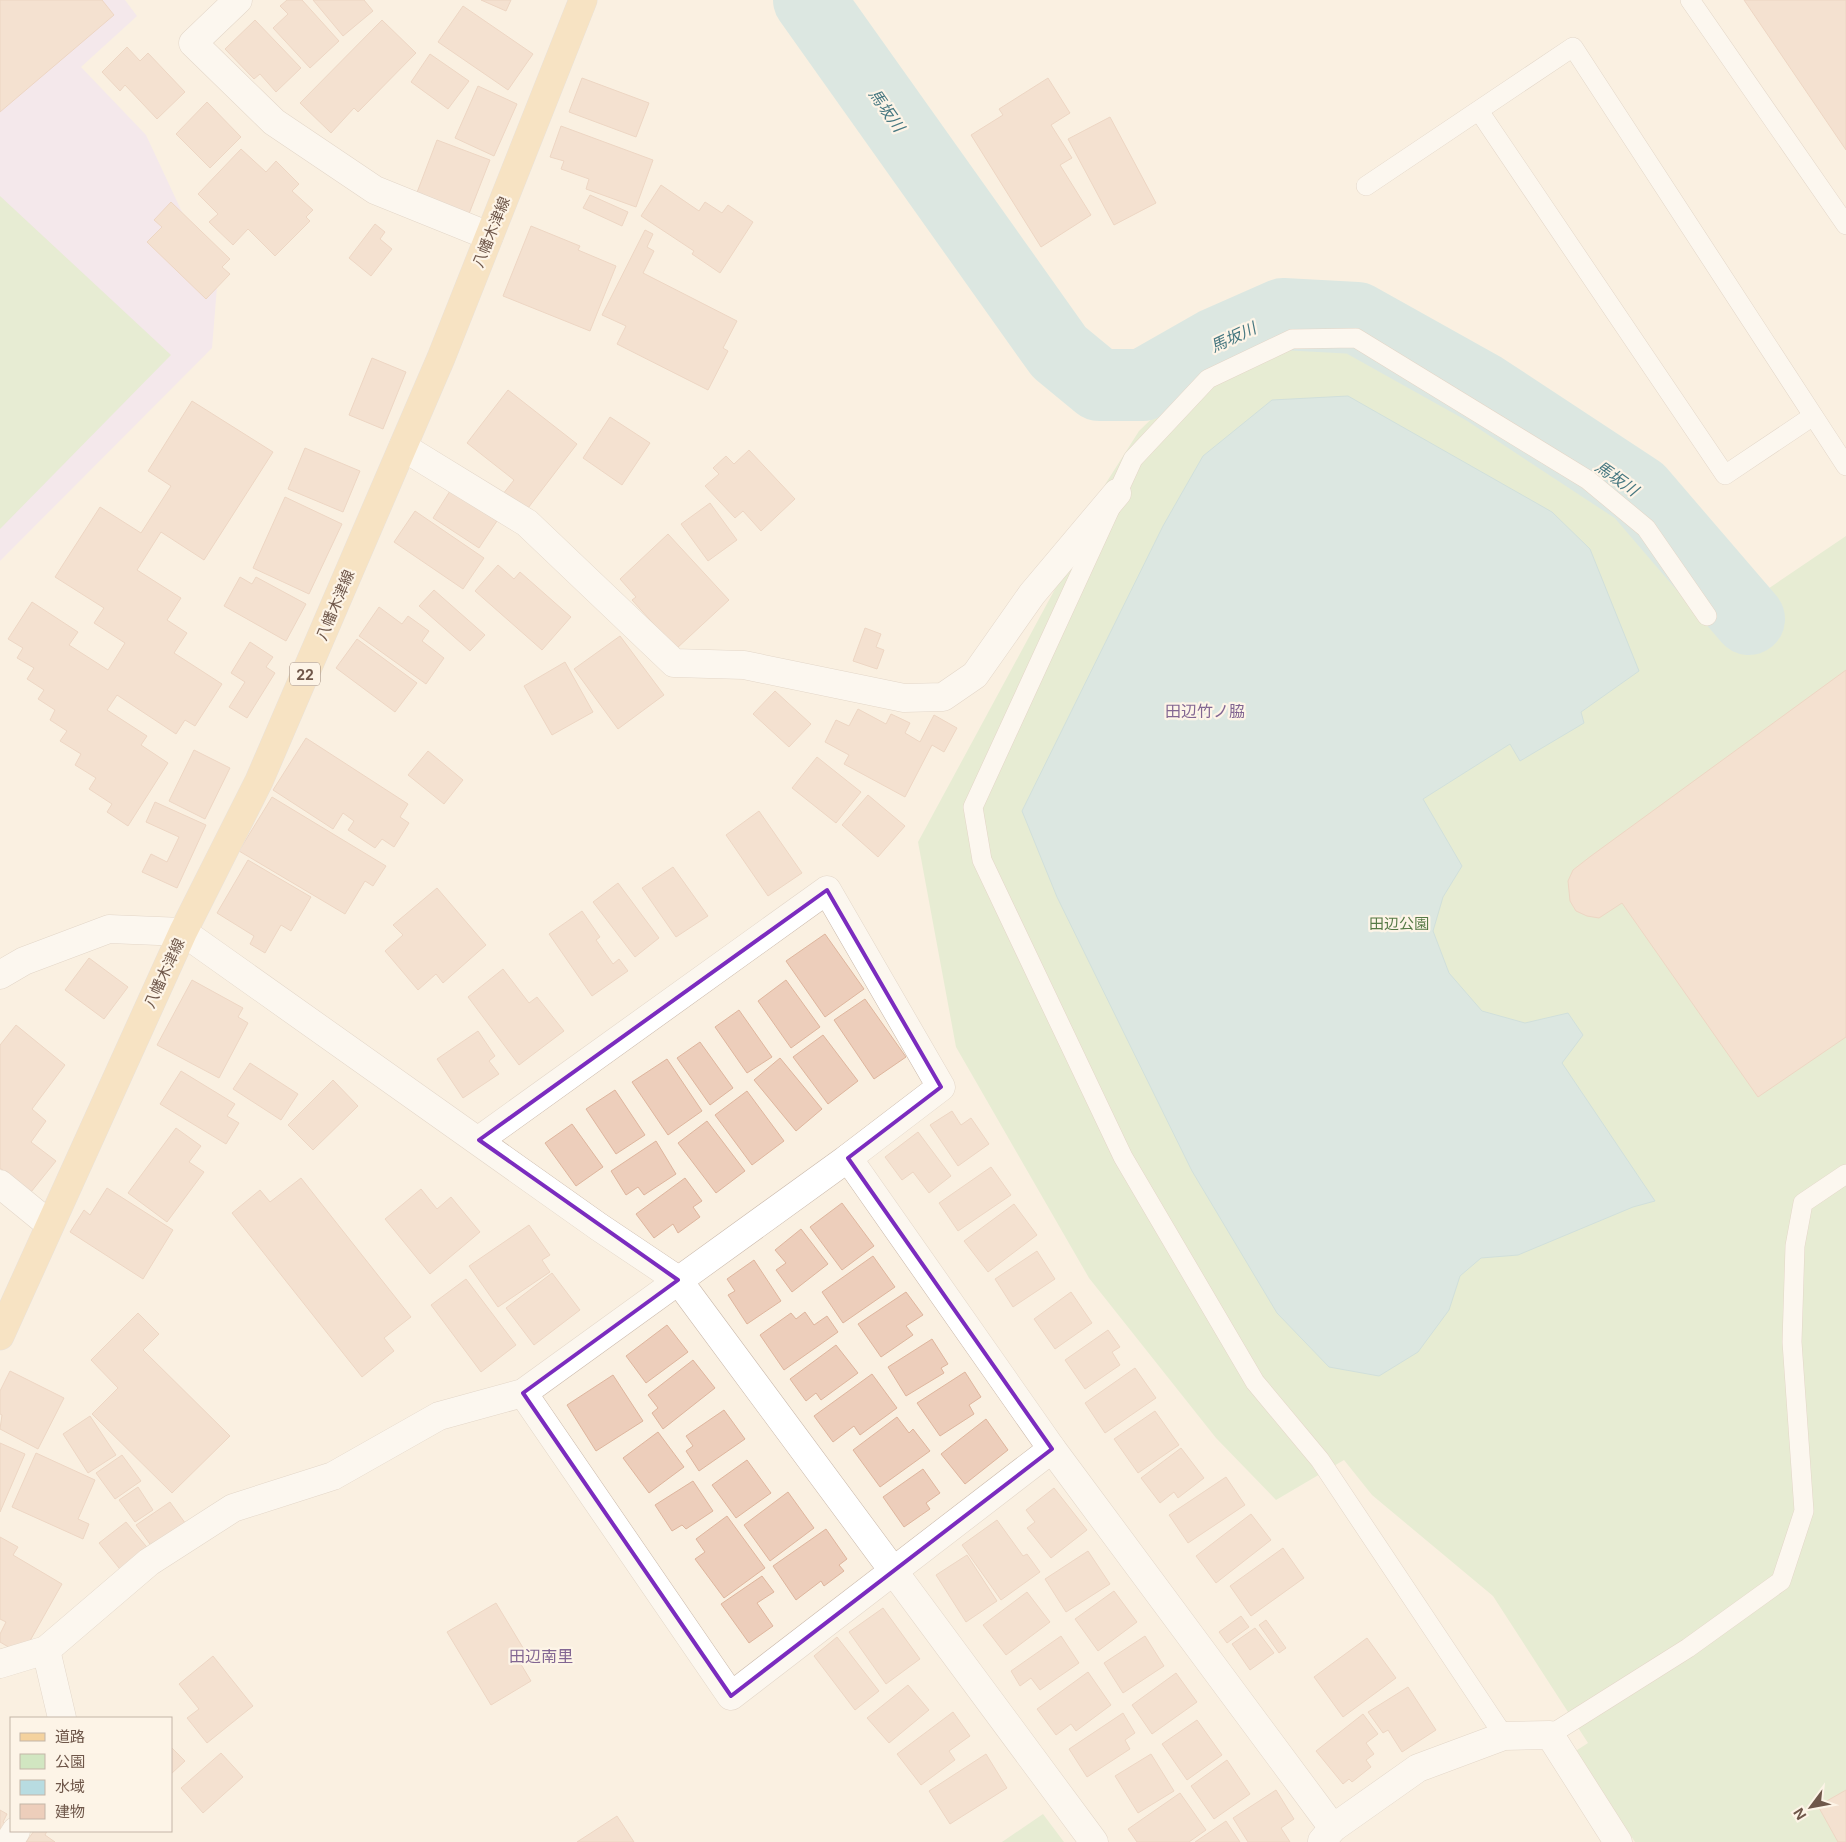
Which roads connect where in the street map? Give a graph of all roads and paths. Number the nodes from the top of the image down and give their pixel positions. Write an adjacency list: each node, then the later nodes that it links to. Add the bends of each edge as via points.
1 (238, 0): 7 (street, via 194,43 274,122 375,190)
2 (583, 0): 7 (main road, 八幡木津線 / 22)
3 (1690, 0): 6 (lane)
4 (1479, 111): 5 (lane); 8 (lane, via 1725,475); 8 (lane, via 1573,47)
5 (1366, 186)
6 (1846, 225)
7 (489, 236): 9 (main road, 八幡木津線 / 22)
8 (1813, 416): 10 (lane)
9 (403, 447): 11 (street, via 527,523 674,663 744,665 904,698 943,697 975,676 1032,594); 13 (main road, 八幡木津線 / 22, via 259,781)
10 (1846, 466)
11 (1117, 493): 12 (lane, via 1133,459 1208,379 1292,339 1356,338 1588,480 1646,528); 29 (lane, via 973,807 982,860 1123,1157 1256,1382 1320,1460)
12 (1707, 616)
13 (183, 932): 14 (street, via 109,929 24,961); 15 (street); 19 (main road, 八幡木津線 / 22)
14 (0, 975)
15 (479, 1140): 16 (street, via 827,890 941,1087); 20 (street)
16 (848, 1158): 20 (street); 23 (street)
17 (1846, 1174): 28 (lane, via 1803,1204 1795,1246 1792,1342 1804,1511 1782,1581 1688,1648)
18 (0, 1184): 19 (street)
19 (50, 1224): 21 (main road, 八幡木津線 / 22)
20 (678, 1280): 22 (street); 24 (street)
21 (0, 1336)
22 (523, 1393): 24 (street, via 731,1696); 25 (street, via 439,1416 333,1476 233,1508 149,1562)
23 (1052, 1448): 24 (street); 30 (street)
24 (894, 1570): 31 (street)
25 (46, 1650): 26 (street); 27 (street)
26 (0, 1664)
27 (62, 1717)
28 (1550, 1735): 29 (street); 32 (street)
29 (1504, 1736): 30 (street, via 1418,1768)
30 (1327, 1835)
31 (1094, 1842)
32 (1618, 1842)

